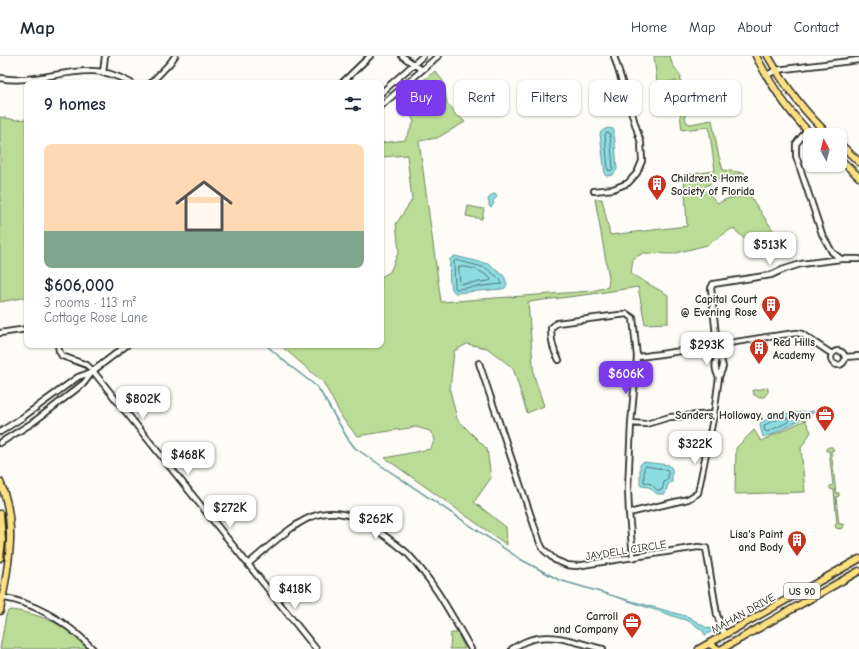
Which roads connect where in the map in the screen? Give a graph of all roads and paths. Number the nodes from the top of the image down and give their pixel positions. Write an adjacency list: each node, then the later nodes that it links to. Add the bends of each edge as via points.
1 (105, 56): 14 (street)
2 (175, 56): 18 (street)
3 (370, 56): 19 (street)
4 (402, 56): 11 (street)
5 (423, 56): 11 (street)
6 (438, 56): 12 (street)
7 (614, 56): 31 (street, via 641,143 642,161 637,173 628,183 614,189)
8 (756, 56): 15 (main road)
9 (768, 56): 13 (main road)
10 (859, 60): 13 (street)
11 (414, 64): 12 (street); 20 (street)
12 (422, 70): 21 (street)
13 (776, 70): 15 (street); 22 (main road)
14 (103, 72): 16 (street, via 80,71 24,80); 17 (street)
15 (766, 76): 23 (main road)
16 (0, 78)
17 (124, 80)
18 (154, 80)
19 (345, 80)
20 (384, 90)
21 (384, 103)
22 (816, 123): 24 (main road); 25 (main road)
23 (805, 128)
24 (810, 128)
25 (821, 128)
26 (803, 135): 32 (street, via 796,144 796,156 822,234 832,252)
27 (847, 151): 28 (main road)
28 (859, 162)
29 (847, 166): 30 (main road)
30 (859, 177)
31 (594, 191)
32 (841, 259): 33 (street); 36 (street, via 801,264 771,275 713,284 711,288)
33 (859, 259)
34 (24, 329): 35 (street)
35 (0, 333)
36 (717, 345): 39 (street, via 797,333); 41 (street); 46 (street, via 715,366 718,377)
37 (58, 348): 45 (street, via 62,356 87,365)
38 (123, 348): 45 (street)
39 (832, 354): 42 (street, via 839,351); 42 (street, via 832,361 837,365 844,363)
40 (859, 356): 42 (street)
41 (637, 357): 43 (street, via 633,318 627,314 557,323 551,332 554,353); 47 (street)
42 (845, 357)
43 (559, 360)
44 (479, 363): 54 (street, JAYDELL CIRCLE, via 544,549 555,560 576,566)
45 (94, 371): 48 (street, via 78,377); 49 (street, via 84,383 52,408); 56 (street)
46 (714, 414): 47 (street, via 670,418 646,424); 51 (street, via 698,493 688,499)
47 (631, 423): 51 (street)
48 (0, 432)
49 (0, 443)
50 (0, 482): 59 (main road, via 9,515 11,539)
51 (629, 513): 54 (street)
52 (0, 514): 53 (main road)
53 (0, 558)
54 (634, 558): 61 (street, JAYDELL CIRCLE, via 698,547 706,548 717,615)
55 (859, 559): 57 (main road, MAHAN DRIVE / US 90)
56 (248, 564): 65 (street); 66 (street, via 304,520 329,513 352,515 368,523 410,557 434,587)
57 (848, 565): 58 (main road); 61 (main road, MAHAN DRIVE / US 90)
58 (856, 573): 70 (main road, MAHAN DRIVE / US 90)
59 (1, 597): 60 (main road); 64 (street, via 49,614 71,628)
60 (0, 611)
61 (724, 634): 62 (main road, MAHAN DRIVE / US 90); 70 (main road)
62 (708, 644): 69 (main road, MAHAN DRIVE / US 90); 70 (main road)
63 (582, 647): 67 (street, via 560,639 543,637 532,639); 68 (street)
64 (93, 649)
65 (316, 649)
66 (471, 649)
67 (514, 649)
68 (603, 649)
69 (699, 649)
70 (720, 649)

